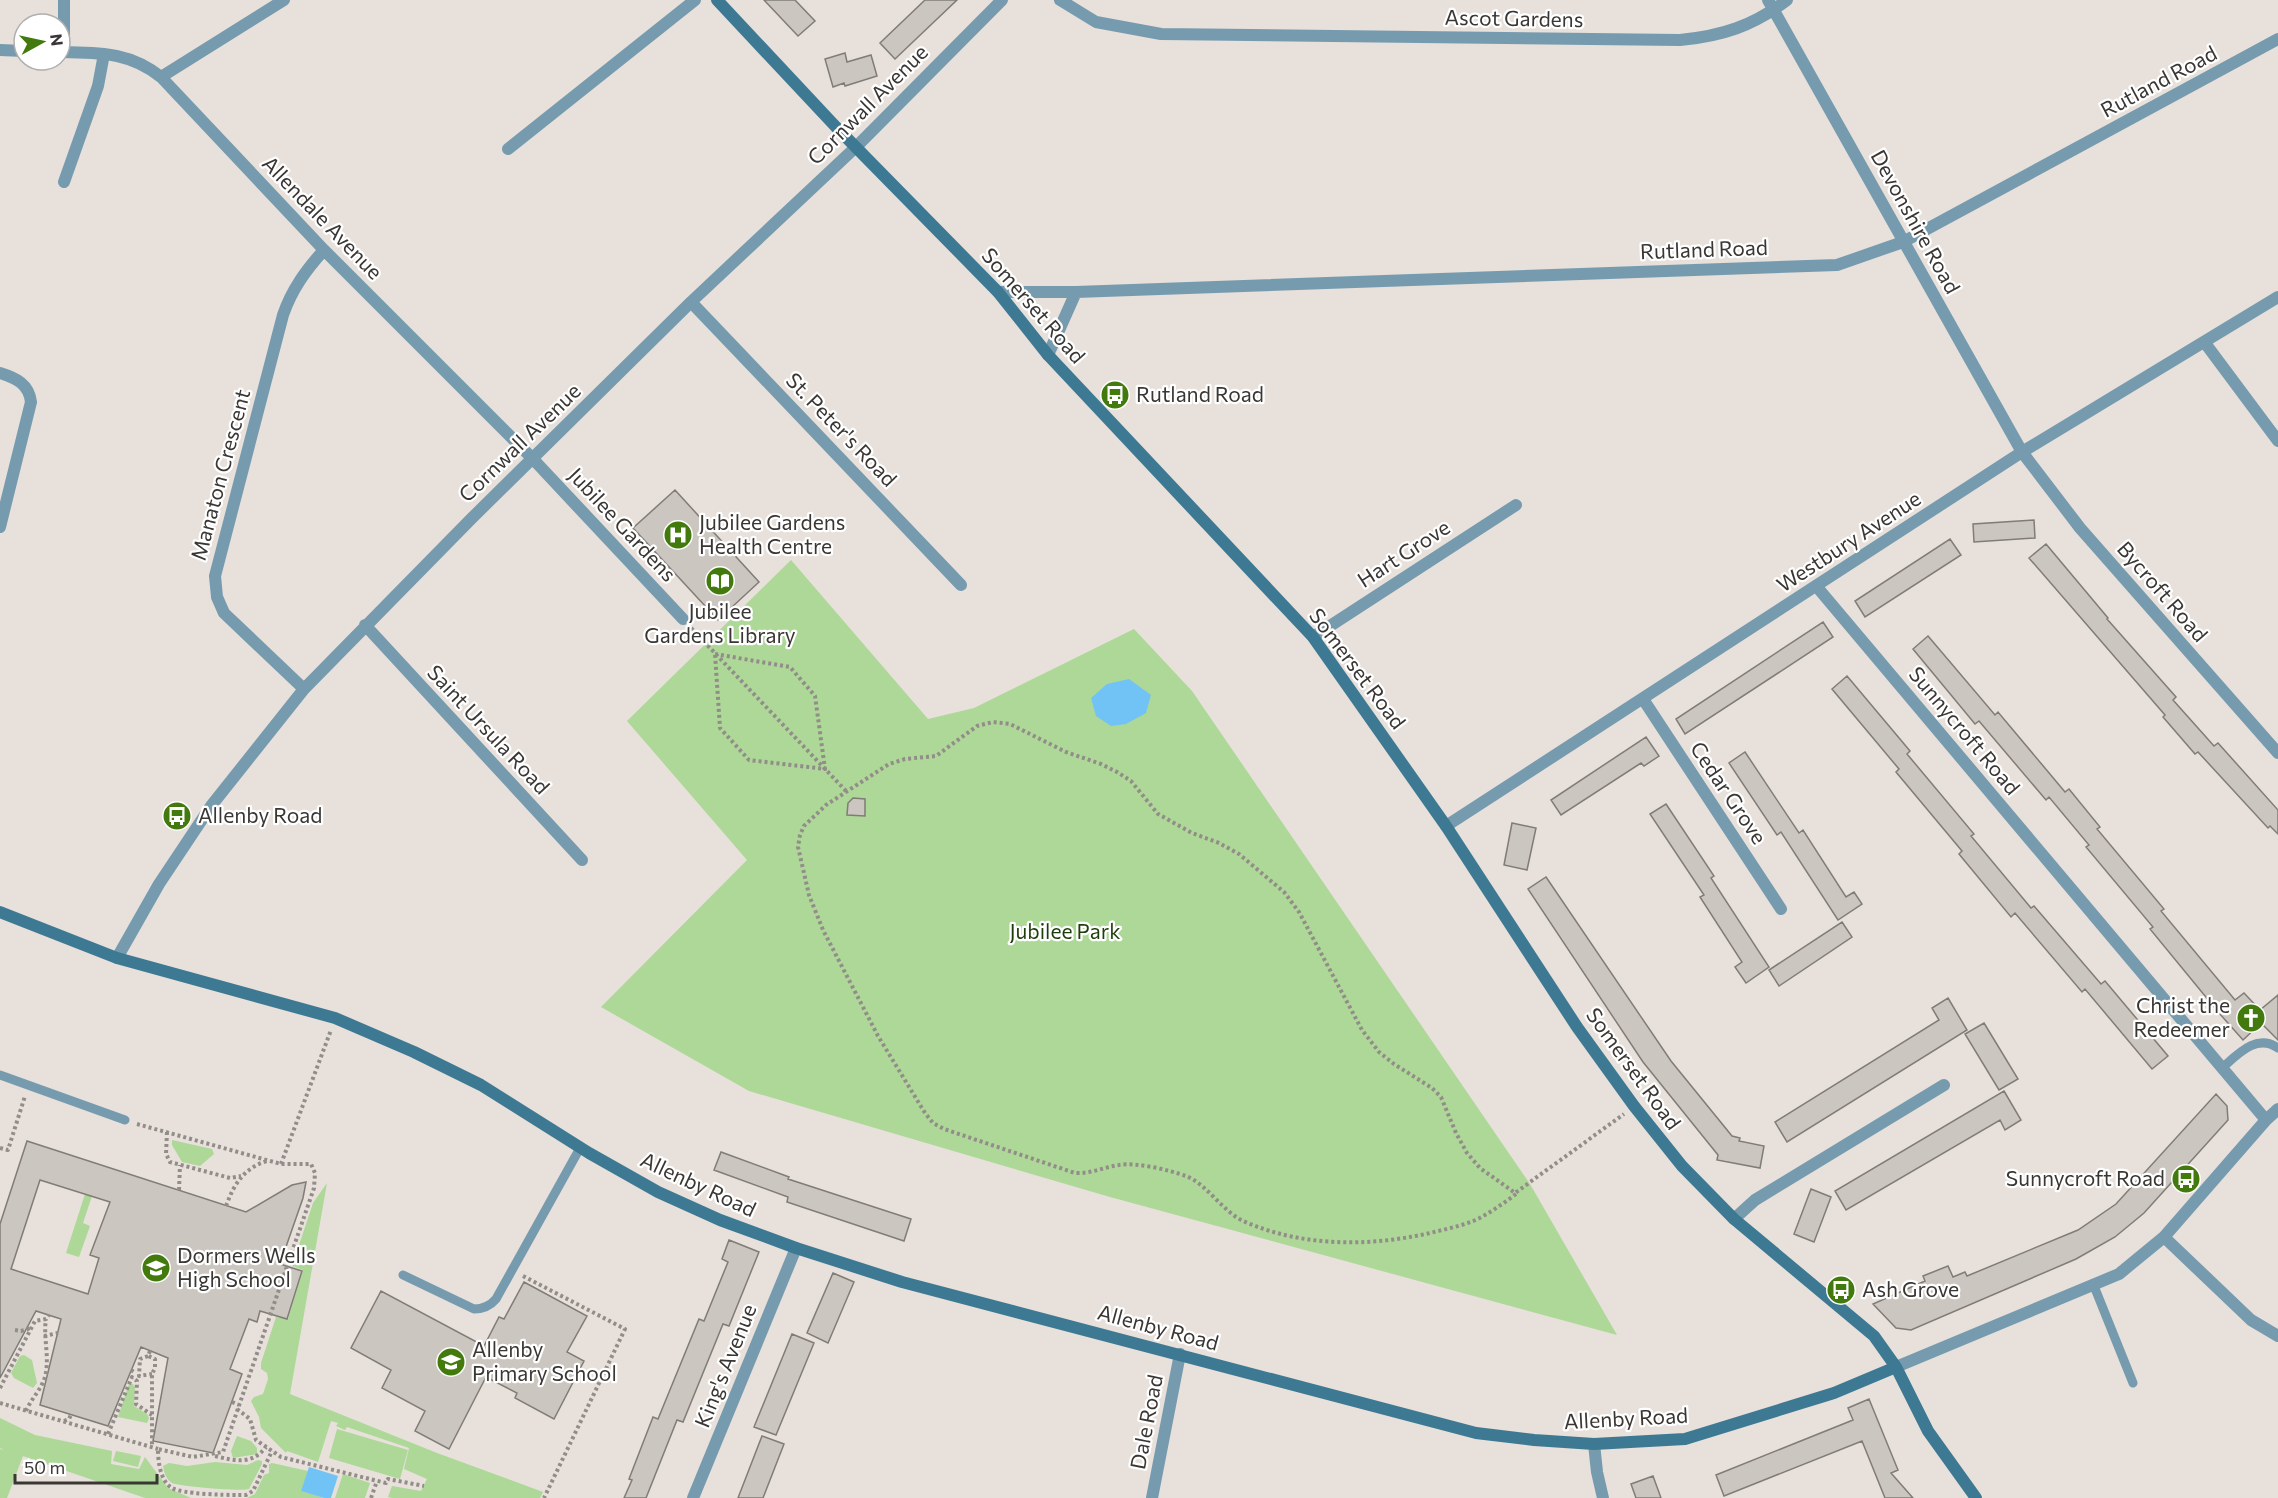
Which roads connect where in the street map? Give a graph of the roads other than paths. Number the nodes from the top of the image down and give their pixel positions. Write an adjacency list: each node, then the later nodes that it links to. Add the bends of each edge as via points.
1 (284, 0): 11 (street)
2 (695, 0): 13 (street)
3 (717, 0): 12 (street, Somerset Road)
4 (1002, 0): 12 (street, Cornwall Avenue)
5 (1059, 0): 7 (street, Ascot Gardens, via 1096,22 1161,34 1680,40 1729,32)
6 (1787, 0): 7 (street, Ascot Gardens)
7 (1771, 5): 15 (street, Devonshire Road)
8 (2278, 39): 15 (street, Rutland Road)
9 (72, 52): 10 (street, Allendale Avenue)
10 (104, 54): 11 (street, Allendale Avenue, via 134,60); 14 (street, via 98,86)
11 (161, 77): 16 (street, Allendale Avenue)
12 (857, 146): 17 (street, Somerset Road); 20 (street, Cornwall Avenue)
13 (508, 149)
14 (64, 182)
15 (1903, 242): 18 (street, Rutland Road, via 1837,265); 25 (street, Devonshire Road)
16 (324, 250): 26 (street, Allendale Avenue); 34 (street, Manaton Crescent, via 296,284 283,315 215,576 217,597 224,613)
17 (998, 292): 18 (street, Rutland Road); 22 (street, Somerset Road)
18 (1076, 292): 22 (street)
19 (2278, 297): 21 (street, Westbury Avenue)
20 (691, 302): 26 (street, Cornwall Avenue); 29 (street, St. Peter's Road)
21 (2205, 343): 24 (street); 25 (street, Westbury Avenue)
22 (1048, 355): 33 (street, Somerset Road)
23 (0, 373): 28 (street, via 22,383 31,402)
24 (2278, 441)
25 (2022, 452): 30 (street, Westbury Avenue); 36 (street, Bycroft Road, via 2080,528)
26 (533, 459): 31 (street, Jubilee Gardens); 32 (street, Cornwall Avenue)
27 (1516, 505): 33 (street, Hart Grove)
28 (0, 527)
29 (961, 585)
30 (1817, 587): 35 (street, Westbury Avenue); 43 (street, Sunnycroft Road)
31 (683, 619)
32 (365, 626): 34 (street, Cornwall Avenue); 38 (street, Saint Ursula Road)
33 (1313, 637): 37 (street, Somerset Road)
34 (303, 689): 41 (street, Cornwall Avenue, via 211,806 159,884)
35 (1643, 699): 37 (street, Westbury Avenue); 39 (street, Cedar Grove)
36 (2278, 753)
37 (1446, 826): 50 (street, Somerset Road, via 1577,1027 1634,1106 1682,1166)
38 (582, 860)
39 (1781, 909)
40 (0, 912): 41 (street, Allenby Road)
41 (117, 958): 49 (street, Allenby Road, via 335,1018 481,1085)
42 (2278, 1048): 43 (lane, via 2260,1042 2246,1047)
43 (2222, 1068): 48 (street, Sunnycroft Road)
44 (0, 1074): 47 (lane)
45 (1944, 1085): 50 (street, via 1755,1200)
46 (2278, 1109): 48 (street, Allenby Road)
47 (125, 1120)
48 (2266, 1120): 51 (street, Allenby Road)
49 (580, 1148): 52 (street, Allenby Road, via 720,1220); 53 (lane, via 491,1304 474,1309)
50 (1734, 1219): 57 (street, Somerset Road, via 1874,1336)
51 (2164, 1238): 54 (street, Allenby Road, via 2119,1274); 55 (street, via 2251,1320)
52 (796, 1248): 56 (street, Allenby Road, via 902,1282); 60 (street, King's Avenue)
53 (403, 1275)
54 (2094, 1286): 57 (street, Allenby Road); 58 (lane)
55 (2278, 1336)
56 (1180, 1354): 59 (street, Allenby Road, via 1476,1433); 61 (street, Dale Road)
57 (1896, 1367): 59 (street, Allenby Road, via 1833,1393 1685,1438); 63 (street, Somerset Road, via 1929,1431)
58 (2133, 1383)
59 (1594, 1444): 62 (street)
60 (693, 1498)
61 (1152, 1498)
62 (1603, 1498)
63 (1976, 1498)

